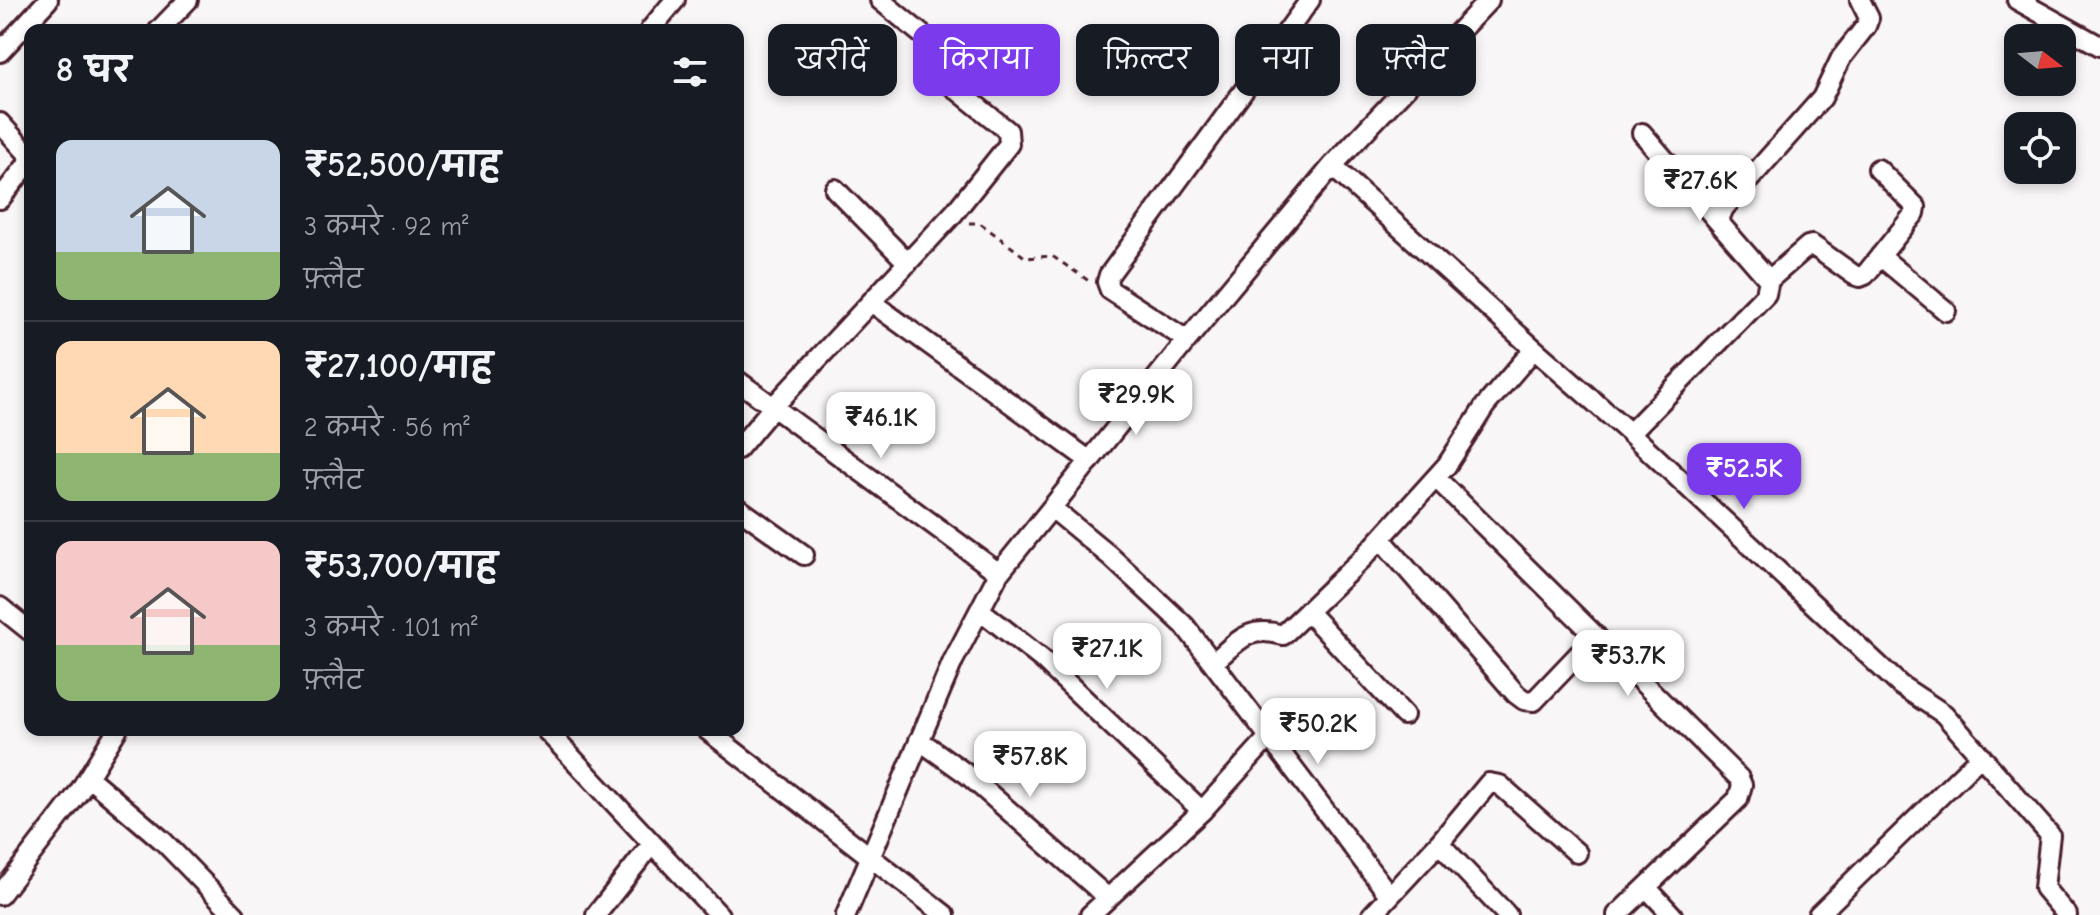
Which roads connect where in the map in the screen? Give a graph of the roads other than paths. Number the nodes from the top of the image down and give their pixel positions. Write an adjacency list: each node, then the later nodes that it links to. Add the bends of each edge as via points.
1 (48, 0): 9 (street)
2 (188, 0): 10 (street)
3 (675, 0): 11 (street)
4 (880, 0): 25 (street, via 948,56 951,85 1010,136 1009,144)
5 (1310, 0): 29 (street, via 1109,275 1110,290)
6 (1489, 0): 18 (street)
7 (1860, 0): 23 (street, via 1869,18 1841,58 1828,89 1724,208)
8 (2017, 0): 13 (street)
9 (26, 24)
10 (165, 24)
11 (655, 24)
12 (24, 26): 14 (street)
13 (2100, 46)
14 (0, 52)
15 (0, 123): 17 (street)
16 (1642, 133): 23 (street)
17 (24, 152)
18 (1332, 166): 29 (street); 30 (street)
19 (24, 167): 22 (street)
20 (1878, 169): 24 (street, via 1916,207)
21 (835, 189): 25 (street)
22 (0, 199)
23 (1721, 225): 26 (street)
24 (1880, 256): 26 (street, via 1860,277 1808,246); 28 (street)
25 (908, 263): 27 (street)
26 (1769, 280): 33 (street, via 1766,294)
27 (871, 302): 32 (street); 35 (street)
28 (1946, 311)
29 (1187, 340): 35 (street)
30 (1534, 349): 33 (street); 36 (street, via 1485,406)
31 (744, 385): 32 (street)
32 (774, 406): 34 (street); 41 (street)
33 (1630, 433): 54 (street, via 1900,685 1944,714)
34 (744, 442)
35 (1090, 461): 37 (street)
36 (1436, 478): 39 (street); 46 (street)
37 (1052, 508): 41 (street); 47 (street, via 1147,589)
38 (744, 512): 40 (street)
39 (1381, 539): 44 (street); 46 (street, via 1524,700 1534,701)
40 (804, 555)
41 (999, 573): 43 (street)
42 (0, 607): 45 (street)
43 (980, 610): 53 (street); 56 (street, via 1042,659)
44 (1309, 613): 47 (street, via 1283,635 1268,630 1247,633); 48 (street)
45 (24, 626)
46 (1596, 636): 61 (street, via 1742,785 1738,799)
47 (1214, 662): 52 (street)
48 (1404, 715)
49 (113, 736): 55 (street)
50 (552, 736): 58 (street)
51 (715, 736): 60 (street)
52 (1269, 737): 56 (street); 63 (street)
53 (919, 740): 60 (street); 64 (street, via 968,775)
54 (1981, 756): 75 (street); 76 (street, via 2050,835 2044,888)
55 (88, 777): 62 (street); 65 (street, via 163,841)
56 (1202, 811): 64 (street)
57 (1439, 843): 59 (street, via 1493,782); 63 (street); 72 (street)
58 (652, 844): 66 (street); 67 (street)
59 (1577, 853)
60 (869, 857): 68 (street); 69 (street)
61 (1646, 887): 73 (street); 74 (street)
62 (0, 895)
63 (1389, 895): 71 (street)
64 (1108, 898): 70 (street)
65 (235, 915)
66 (596, 915)
67 (719, 915)
68 (846, 915)
69 (945, 915)
70 (1090, 915)
71 (1372, 915)
72 (1507, 915)
73 (1617, 915)
74 (1672, 915)
75 (1818, 915)
76 (2067, 915)

